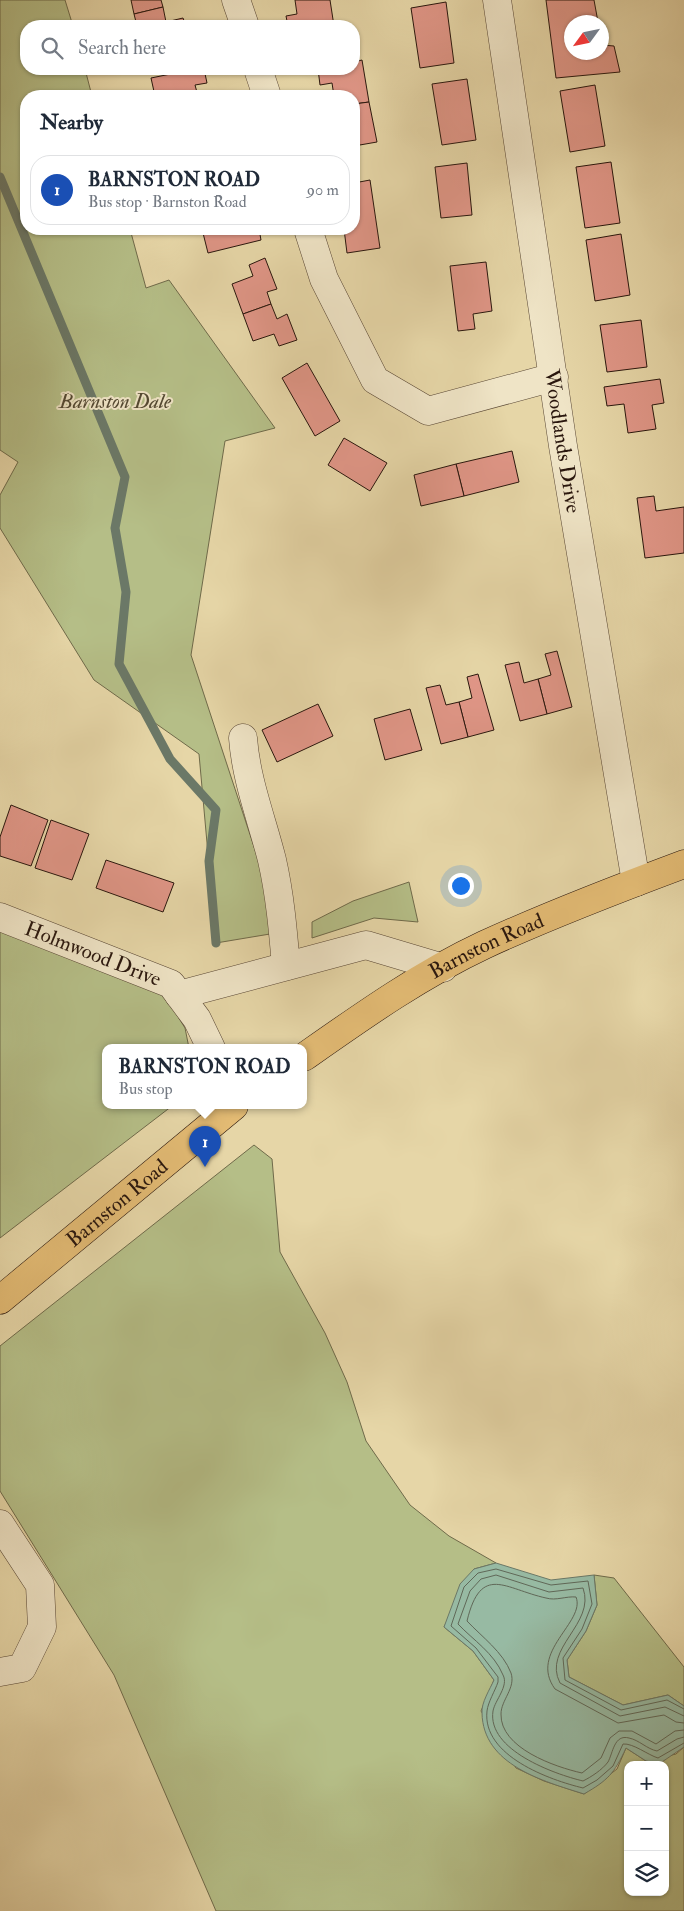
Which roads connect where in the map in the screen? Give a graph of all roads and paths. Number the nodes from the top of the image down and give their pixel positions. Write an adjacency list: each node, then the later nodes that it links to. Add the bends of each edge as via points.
1 (236, 0): 3 (street)
2 (497, 0): 7 (street, Woodlands Drive)
3 (243, 20)
4 (260, 75): 5 (street)
5 (265, 90)
6 (310, 235): 7 (street, via 324,279 374,380 428,411)
7 (554, 376): 10 (street, Woodlands Drive)
8 (243, 738): 12 (street, via 245,762 272,861)
9 (684, 864): 10 (main road, Barnston Road)
10 (636, 882): 13 (main road, Barnston Road, via 483,946)
11 (0, 917): 14 (street, Holmwood Drive, via 171,984)
12 (286, 966): 13 (street, via 366,945); 14 (street)
13 (443, 968): 16 (main road, Barnston Road, via 381,1004)
14 (179, 995): 15 (street, Holmwood Drive, via 197,1019)
15 (209, 1044)
16 (307, 1055)
17 (230, 1109): 18 (main road, Barnston Road)
18 (0, 1300)
19 (0, 1524): 20 (street, via 40,1585 42,1628 22,1668)
20 (0, 1672)

